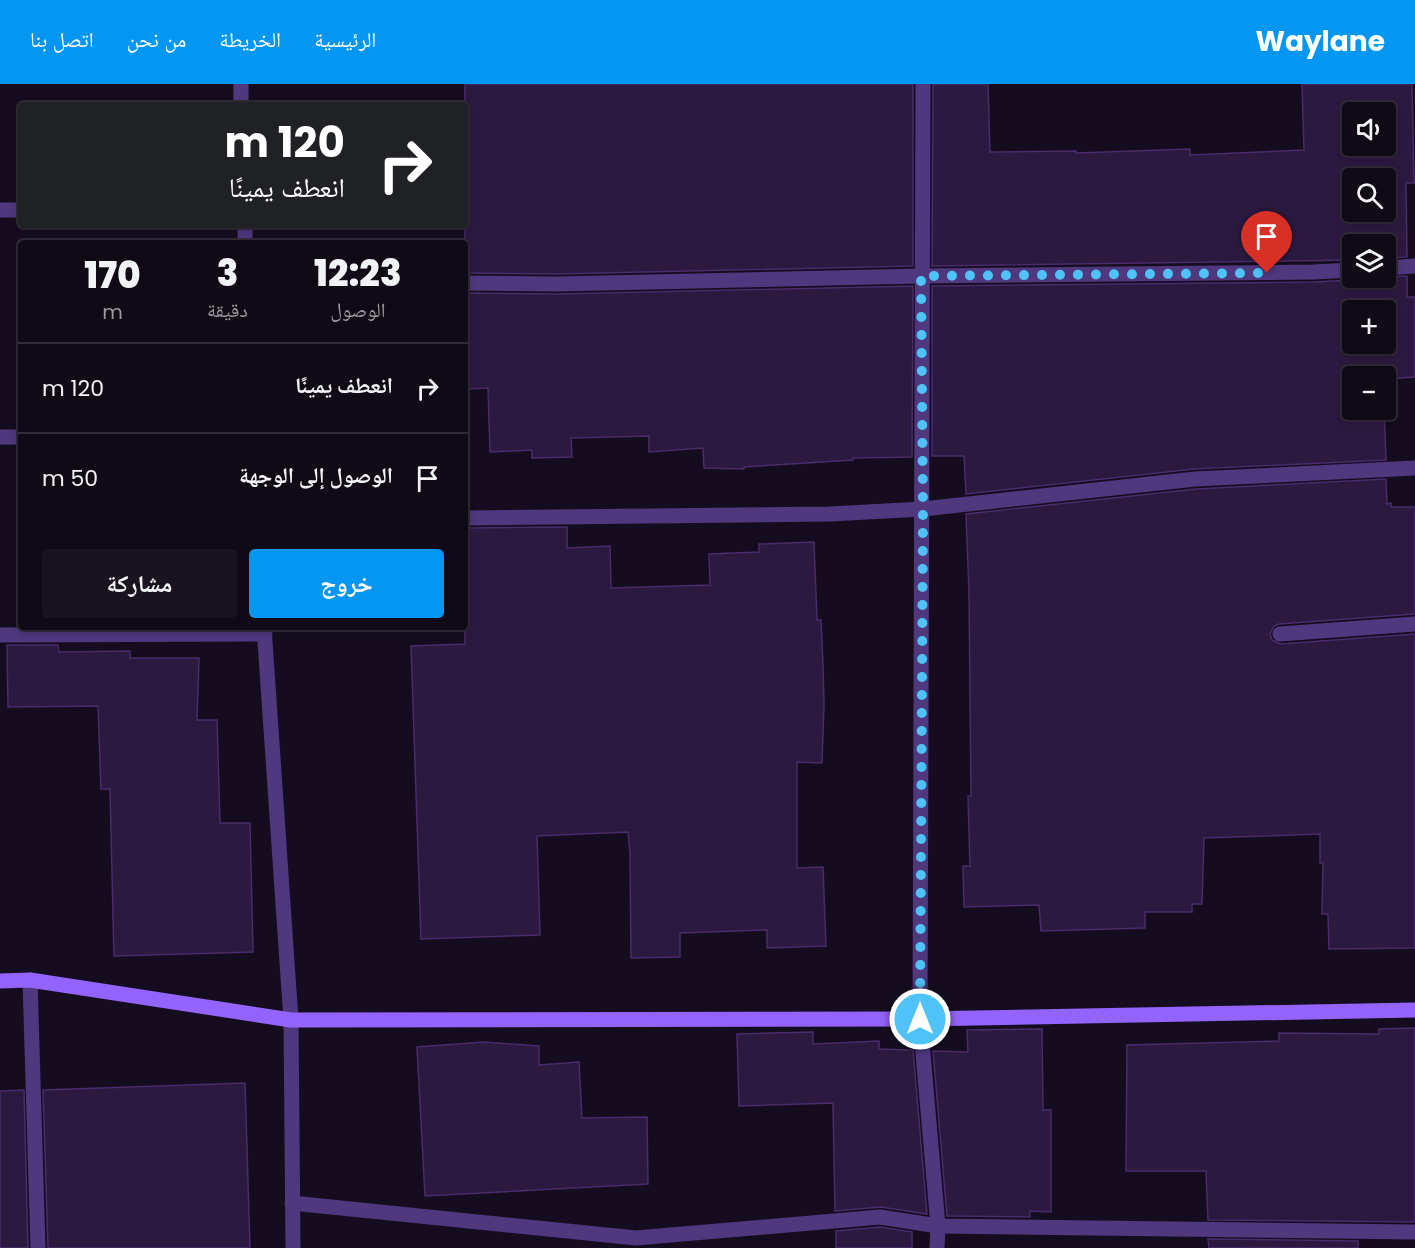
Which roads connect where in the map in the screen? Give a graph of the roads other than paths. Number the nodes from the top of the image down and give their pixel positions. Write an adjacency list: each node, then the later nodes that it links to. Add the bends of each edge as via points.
1 (241, 84): 3 (street)
2 (923, 84): 9 (street)
3 (241, 102)
4 (0, 210): 5 (street)
5 (18, 210)
6 (1415, 266): 7 (street)
7 (1396, 267)
8 (1342, 271): 9 (street)
9 (921, 276): 10 (street); 14 (street)
10 (468, 283)
11 (0, 436): 12 (street)
12 (18, 437)
13 (1415, 468): 14 (street, via 1195,479)
14 (923, 509): 15 (street); 23 (street)
15 (468, 518)
16 (1415, 624): 18 (street)
17 (264, 630): 19 (street); 24 (street)
18 (1280, 634)
19 (0, 635)
20 (30, 980): 21 (main road); 24 (main road); 28 (street)
21 (0, 981)
22 (1415, 1010): 23 (main road)
23 (920, 1019): 24 (main road); 26 (street)
24 (291, 1020): 25 (street)
25 (292, 1203): 26 (street, via 636,1238 880,1217); 29 (street)
26 (938, 1226): 27 (street); 30 (street)
27 (1415, 1232)
28 (38, 1248)
29 (293, 1248)
30 (937, 1248)

